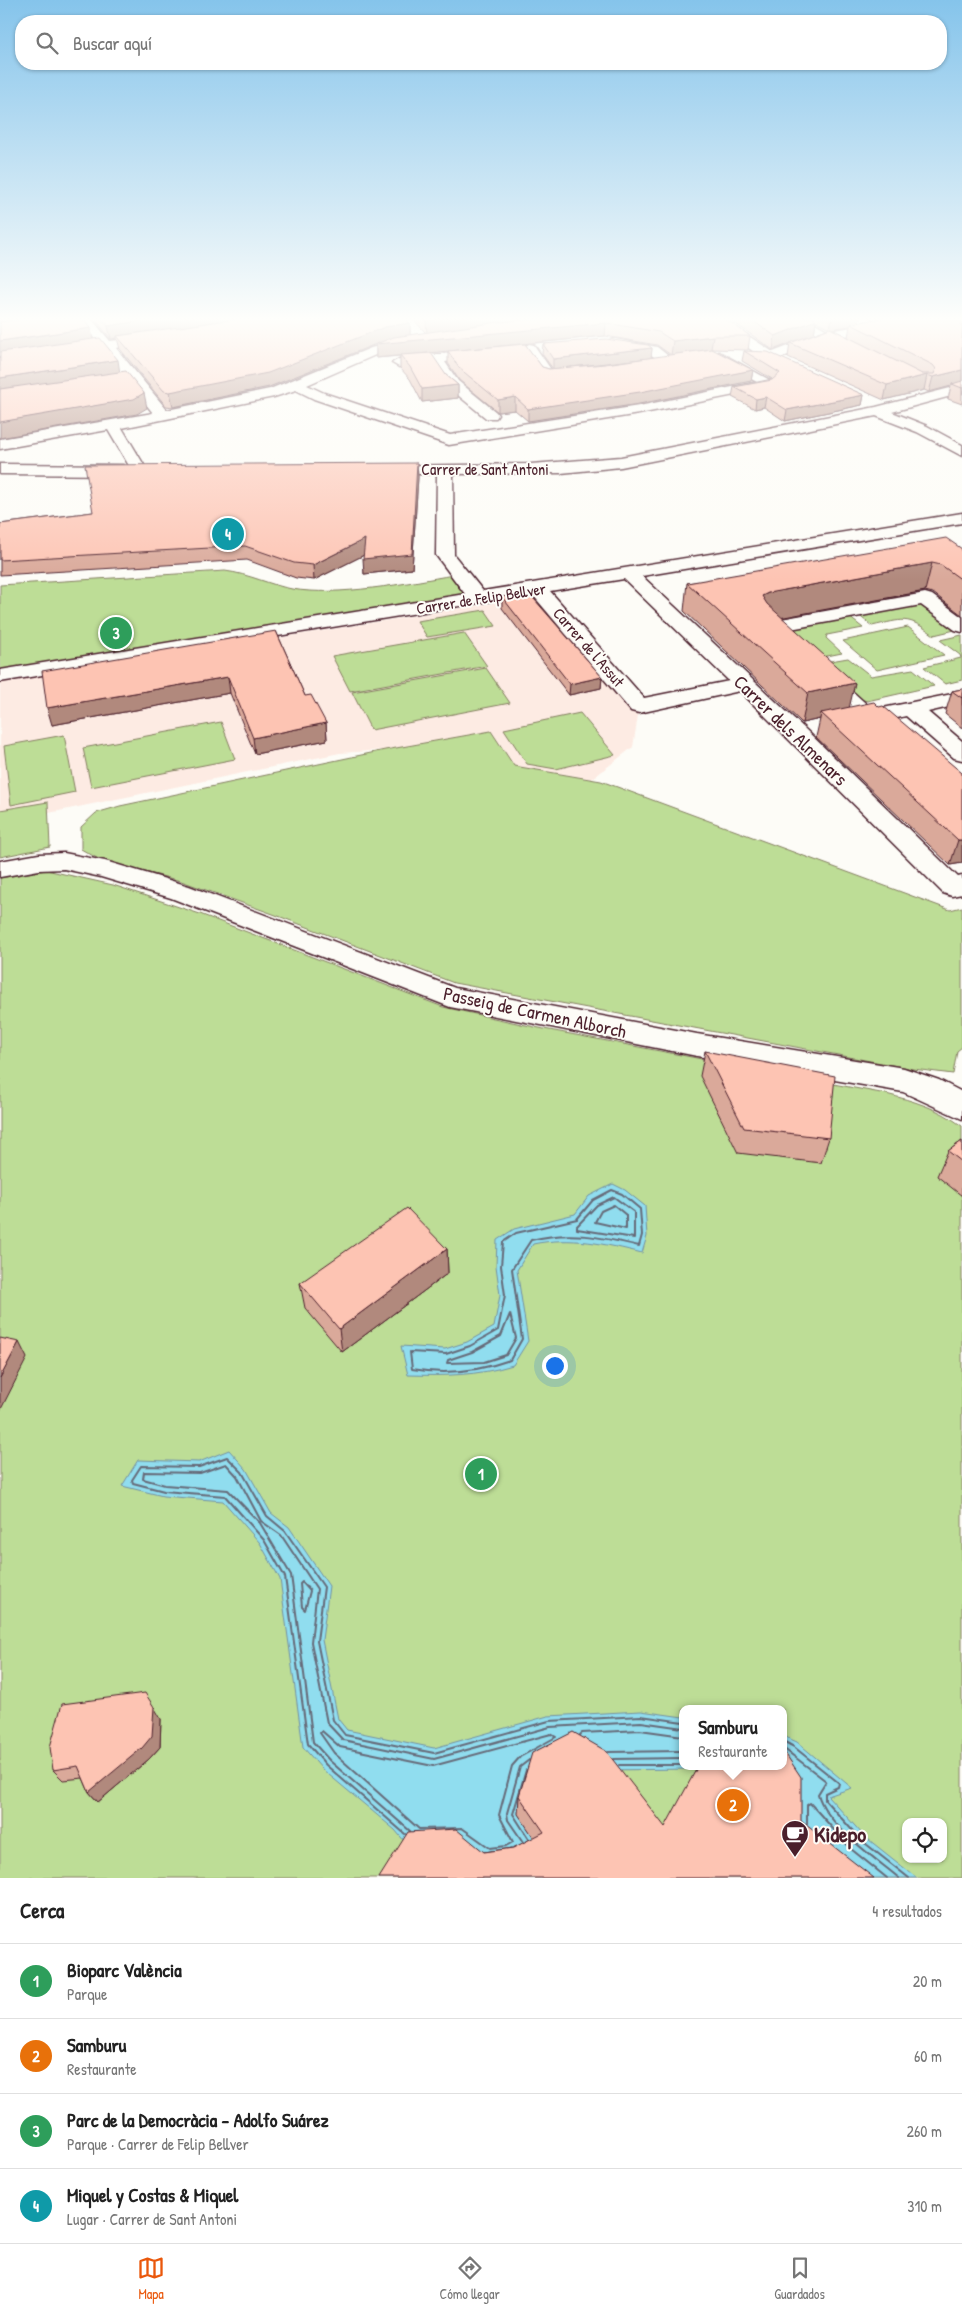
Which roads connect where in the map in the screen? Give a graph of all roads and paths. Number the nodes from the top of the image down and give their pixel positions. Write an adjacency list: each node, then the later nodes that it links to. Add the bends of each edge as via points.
1 (155, 405): 11 (street)
2 (218, 405): 11 (street)
3 (344, 405): 16 (street)
4 (488, 405): 10 (street)
5 (634, 405): 9 (street)
6 (666, 405): 9 (street)
7 (884, 405): 8 (street, Carrer de Sant Antoni)
8 (877, 406): 18 (street); 22 (street, Carrer de Sant Antoni, via 582,468)
9 (639, 410): 15 (street)
10 (504, 414): 12 (street); 15 (street)
11 (164, 416): 14 (street)
12 (472, 419)
13 (444, 424): 16 (street)
14 (113, 426): 17 (street); 23 (street)
15 (530, 427): 16 (street, via 449,440)
16 (416, 429): 19 (street)
17 (0, 444)
18 (961, 450)
19 (412, 457): 21 (street, Carrer de Sant Antoni); 22 (street, Carrer de Sant Antoni)
20 (0, 469): 23 (street)
21 (362, 469)
22 (445, 469): 28 (street, via 445,555)
23 (139, 470): 24 (street)
24 (159, 470)
25 (962, 518): 26 (street, Carrer de Felip Bellver)
26 (629, 574): 27 (street, Carrer de Felip Bellver); 31 (street, Carrer dels Almenars)
27 (538, 589): 28 (street, Carrer de Felip Bellver); 31 (street, Carrer de l'Assut, via 638,706)
28 (479, 599): 30 (street, Carrer de Felip Bellver)
29 (962, 626): 34 (street, via 925,599 770,627)
30 (0, 676)
31 (744, 684): 35 (street, Carrer dels Almenars)
32 (962, 698): 33 (street)
33 (911, 709): 34 (street); 36 (street)
34 (869, 718): 35 (street)
35 (796, 733): 38 (street, Carrer dels Almenars)
36 (962, 752)
37 (0, 869): 39 (street, Passeig de Carmen Alborch, via 64,861 105,869 180,892 450,997 697,1045 904,1080 928,1088)
38 (957, 886)
39 (962, 1107)

